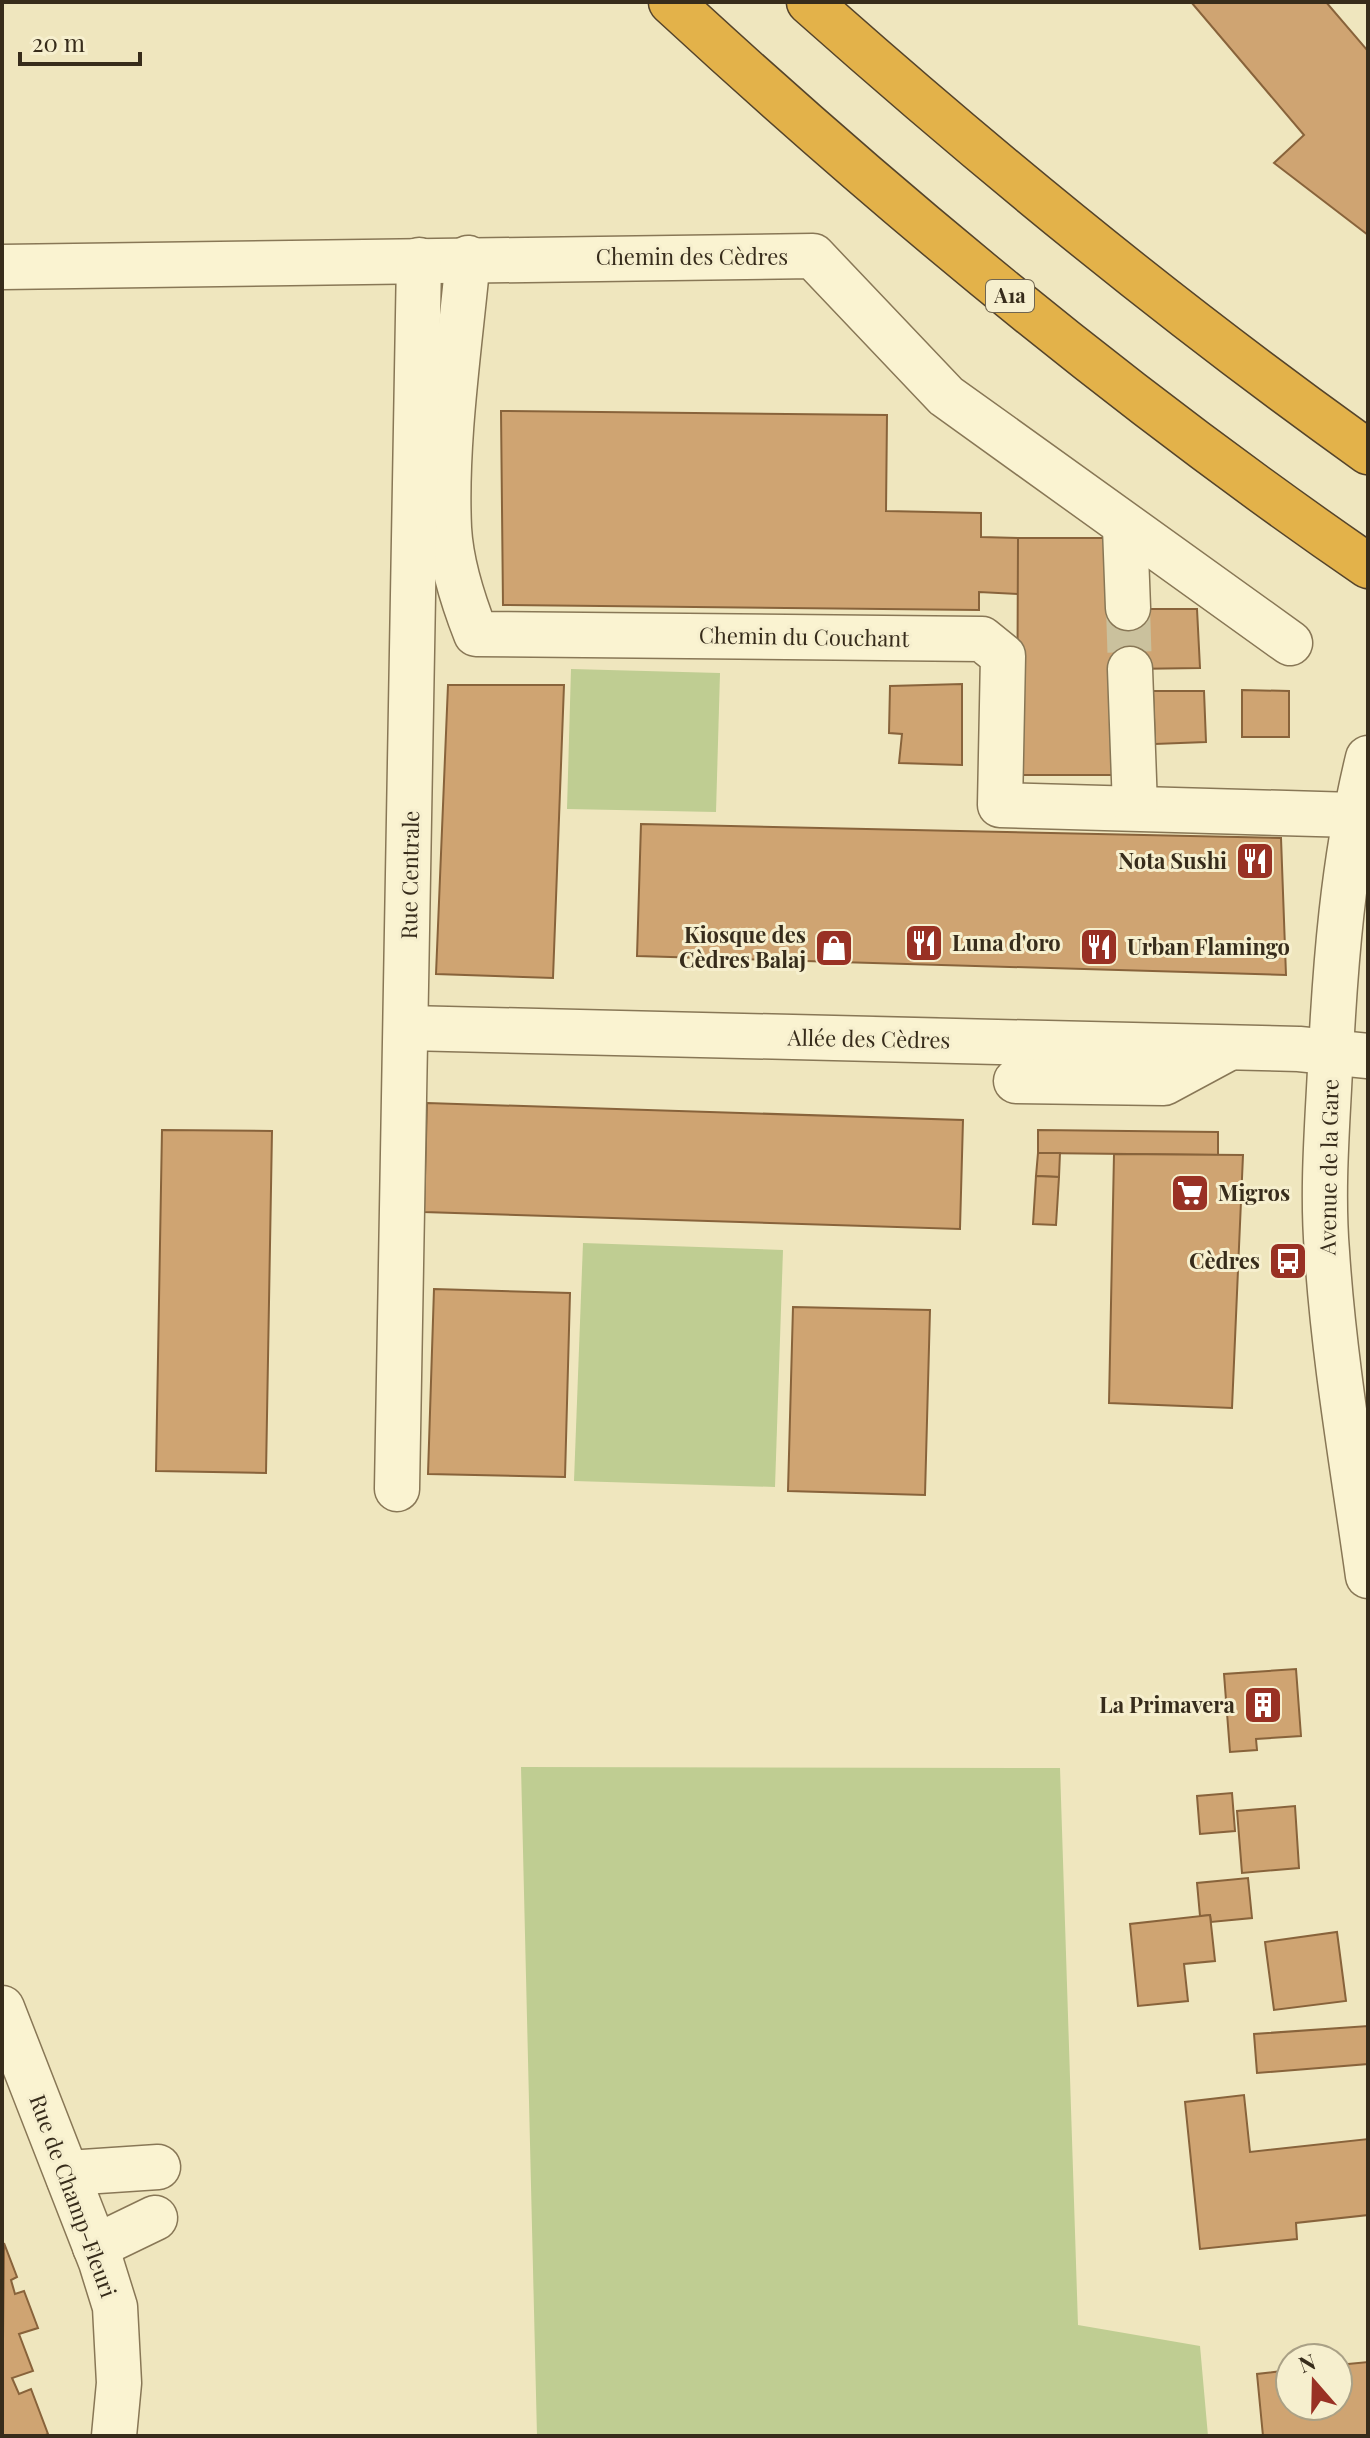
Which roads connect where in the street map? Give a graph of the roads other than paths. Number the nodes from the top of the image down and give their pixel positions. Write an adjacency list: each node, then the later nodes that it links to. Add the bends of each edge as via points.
1 (671, 2): 8 (highway, A1a, via 879,190 1120,386)
2 (809, 2): 6 (highway, via 1032,195)
3 (468, 258): 4 (street, Chemin des Cèdres); 7 (street, Chemin des Cèdres, via 813,256 946,396); 13 (street, Chemin du Couchant, via 449,529 461,595 476,634 982,639 1003,656 1000,805)
4 (419, 260): 5 (street, Chemin des Cèdres); 16 (street, Rue Centrale)
5 (2, 267)
6 (1368, 452)
7 (1125, 527): 9 (street); 10 (street, Chemin des Cèdres)
8 (1368, 566)
9 (1128, 608)
10 (1290, 643)
11 (1130, 669): 13 (street)
12 (1368, 758): 14 (street, Avenue de la Gare)
13 (1135, 807): 14 (street, Chemin du Couchant)
14 (1354, 815): 17 (street, Avenue de la Gare, via 1333,993)
15 (829, 1013): 18 (street, via 958,1015)
16 (407, 1028): 18 (street, Allée des Cèdres); 19 (street, Rue Centrale)
17 (1349, 1053): 18 (street, Allée des Cèdres, via 1230,1047); 20 (street, Avenue de la Gare, via 1326,1249)
18 (1023, 1062)
19 (397, 1489)
20 (1368, 1576)
21 (2, 2008): 23 (street, Rue de Champ-Fleuri)
22 (158, 2167): 23 (street, via 83,2172)
23 (69, 2179): 25 (street, Rue de Champ-Fleuri)
24 (155, 2218): 25 (street)
25 (95, 2247): 26 (street, Rue de Champ-Fleuri, via 115,2307 119,2344)
26 (114, 2436)

